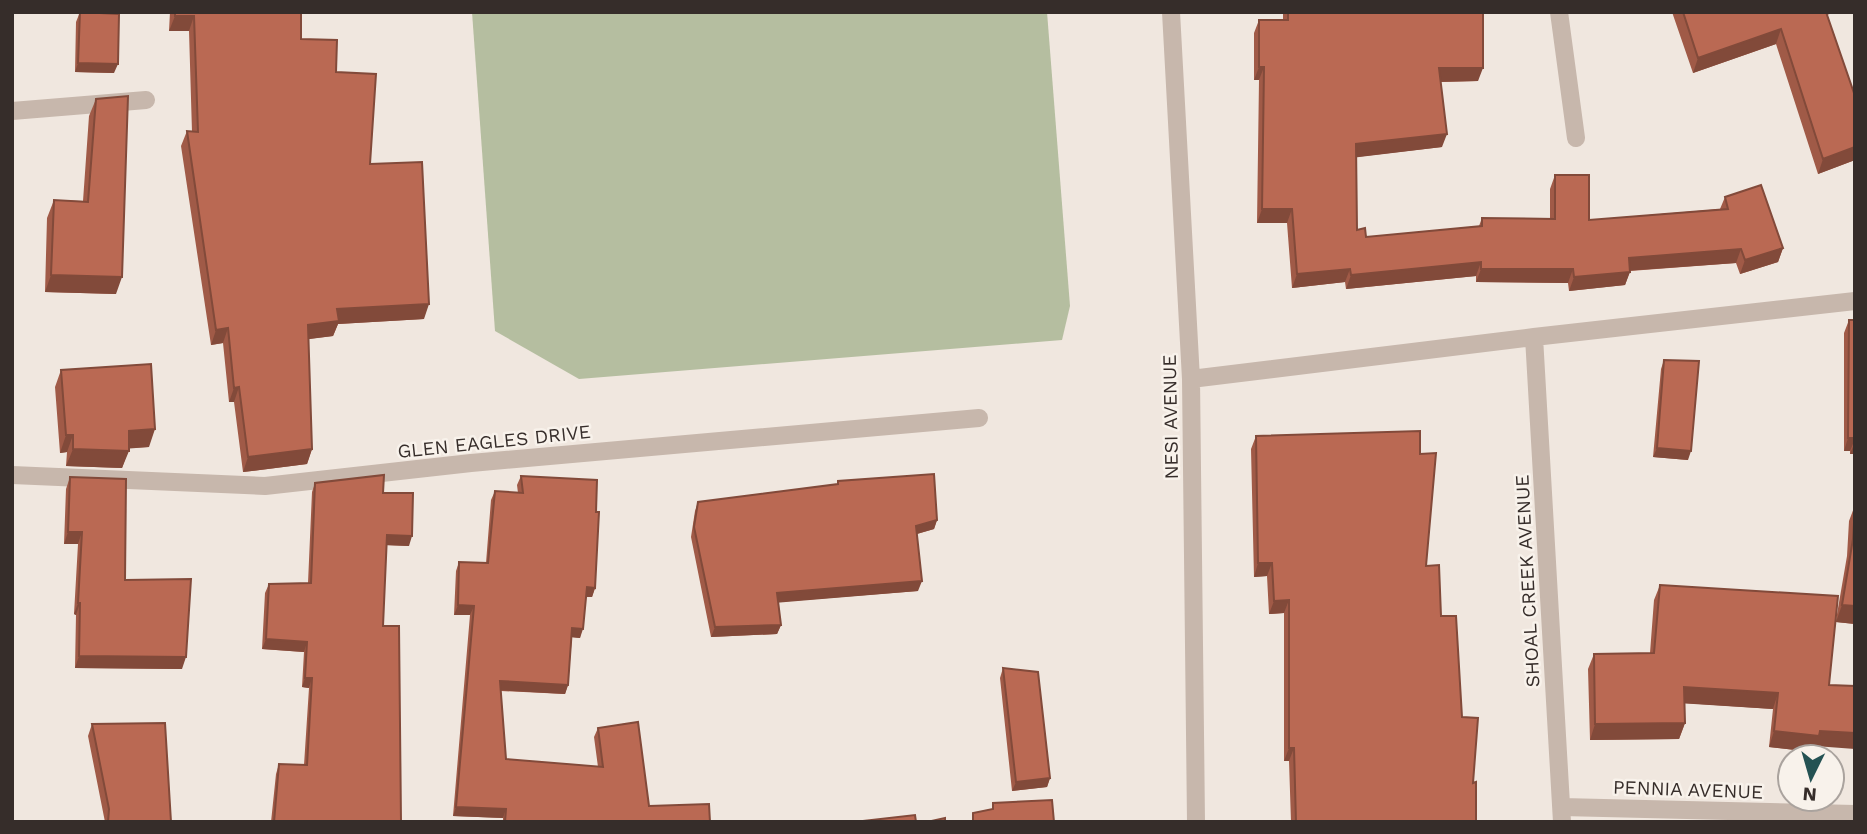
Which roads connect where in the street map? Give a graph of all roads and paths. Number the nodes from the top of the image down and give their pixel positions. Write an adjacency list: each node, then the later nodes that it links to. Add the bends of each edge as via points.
1 (1171, 12): 8 (street, NESI AVENUE)
2 (1559, 12): 5 (street)
3 (146, 100): 4 (street)
4 (12, 111)
5 (1576, 138)
6 (1855, 301): 7 (street)
7 (1534, 337): 8 (street); 11 (street, SHOAL CREEK AVENUE)
8 (1191, 379): 13 (street, NESI AVENUE)
9 (979, 418): 10 (street, GLEN EAGLES DRIVE, via 265,486)
10 (12, 475)
11 (1562, 814): 12 (street, PENNIA AVENUE)
12 (1855, 814)
13 (1196, 822)

